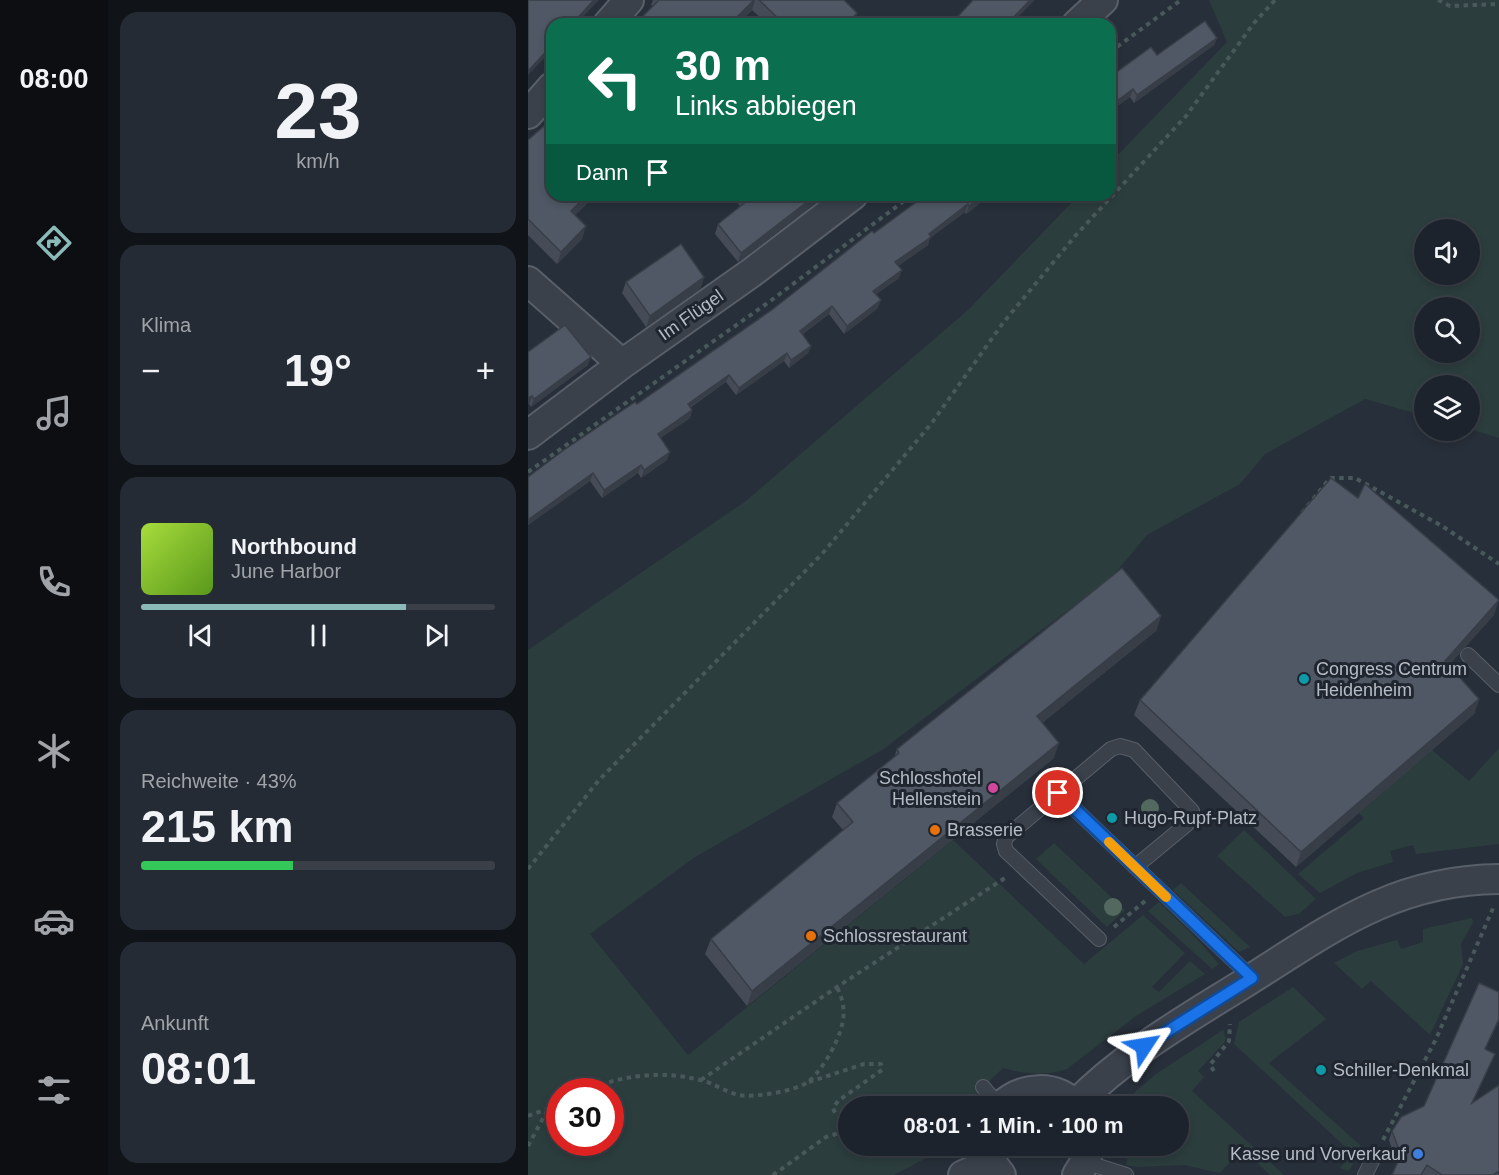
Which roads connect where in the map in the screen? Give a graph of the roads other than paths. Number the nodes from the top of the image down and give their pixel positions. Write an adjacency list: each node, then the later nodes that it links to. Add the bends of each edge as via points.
1 (629, 0): 3 (street)
2 (1103, 0): 4 (street)
3 (613, 18)
4 (1084, 18)
5 (546, 94): 6 (street)
6 (528, 114)
7 (845, 201): 9 (street, Im Flügel)
8 (528, 281): 9 (street)
9 (622, 364): 10 (street, Im Flügel)
10 (528, 435)
11 (1468, 655): 12 (lane)
12 (1499, 685)
13 (1058, 793): 14 (lane); 14 (lane, via 1111,749 1120,746 1134,750 1192,811 1187,824); 16 (lane, via 1006,837 1004,844 1006,851)
14 (1135, 867): 17 (lane)
15 (1497, 891): 17 (street, via 1442,885 1378,904 1336,923)
16 (1099, 939)
17 (1252, 978): 20 (street, via 1119,1064)
18 (1011, 1096): 19 (street, via 1034,1090 1052,1091)
19 (1060, 1096)
20 (1086, 1096)
21 (1374, 1157): 26 (lane)
22 (994, 1161): 24 (street)
23 (1084, 1161): 25 (lane)
24 (963, 1175)
25 (1126, 1175)
26 (1365, 1175)

